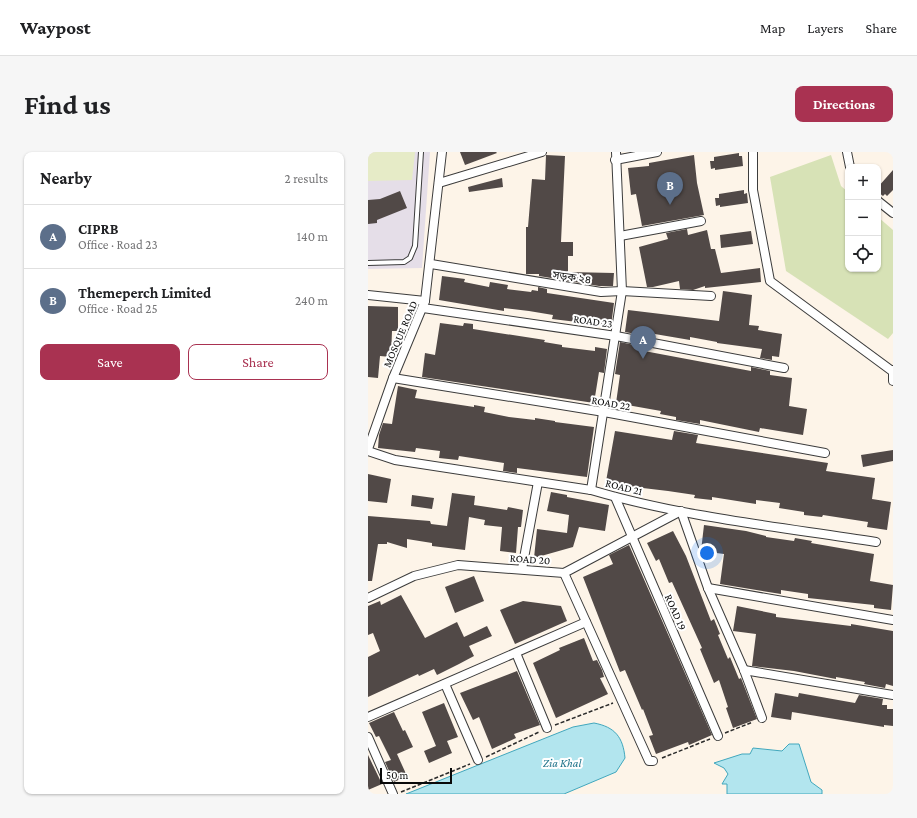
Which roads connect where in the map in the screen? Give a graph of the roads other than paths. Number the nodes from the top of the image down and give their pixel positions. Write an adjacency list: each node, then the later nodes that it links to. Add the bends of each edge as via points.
1 (421, 152): 14 (lane, via 415,246 410,258 404,262)
2 (442, 152): 9 (street, MOSQUE ROAD)
3 (542, 152): 9 (street)
4 (657, 152): 7 (street)
5 (753, 152): 22 (street, via 753,190 770,281)
6 (847, 152): 8 (street)
7 (615, 156): 13 (street)
8 (849, 164)
9 (439, 183): 15 (street, MOSQUE ROAD)
10 (881, 203): 11 (street)
11 (893, 213)
12 (701, 221): 13 (street)
13 (620, 236): 16 (street)
14 (368, 263)
15 (431, 264): 16 (street, সড়ক ২৪, via 601,292); 19 (street, MOSQUE ROAD)
16 (622, 291): 18 (street, সড়ক ২৪); 20 (street)
17 (368, 295): 19 (street, ROAD 23)
18 (711, 296)
19 (424, 304): 20 (street, ROAD 23); 23 (street, MOSQUE ROAD)
20 (616, 336): 21 (street, ROAD 23); 25 (street)
21 (784, 368)
22 (892, 371): 24 (street)
23 (393, 378): 25 (street, ROAD 22); 26 (street, MOSQUE ROAD)
24 (893, 381)
25 (604, 412): 27 (street, ROAD 22); 29 (street)
26 (368, 450): 28 (street, ROAD 21, via 395,460)
27 (824, 453)
28 (538, 482): 29 (street, ROAD 21); 34 (street)
29 (591, 490): 30 (street, ROAD 21)
30 (615, 497): 31 (street, ROAD 21); 32 (street, ROAD 19)
31 (681, 511): 32 (street, ROAD 20); 33 (street, ROAD 21); 36 (street)
32 (632, 538): 35 (street, ROAD 20); 47 (street, ROAD 19)
33 (876, 542)
34 (522, 569): 35 (street, ROAD 20); 37 (street, ROAD 20, via 458,565 445,567 414,576)
35 (564, 573): 39 (street)
36 (708, 588): 38 (street); 41 (street)
37 (368, 598)
38 (893, 620)
39 (586, 622): 40 (street); 50 (street, via 649,761)
40 (516, 653): 42 (street); 46 (street)
41 (744, 670): 43 (street); 45 (street)
42 (445, 684): 44 (street); 49 (street)
43 (893, 695)
44 (368, 717)
45 (762, 718)
46 (547, 728)
47 (718, 736)
48 (368, 737): 51 (street)
49 (478, 760)
50 (653, 761)
51 (393, 794)

